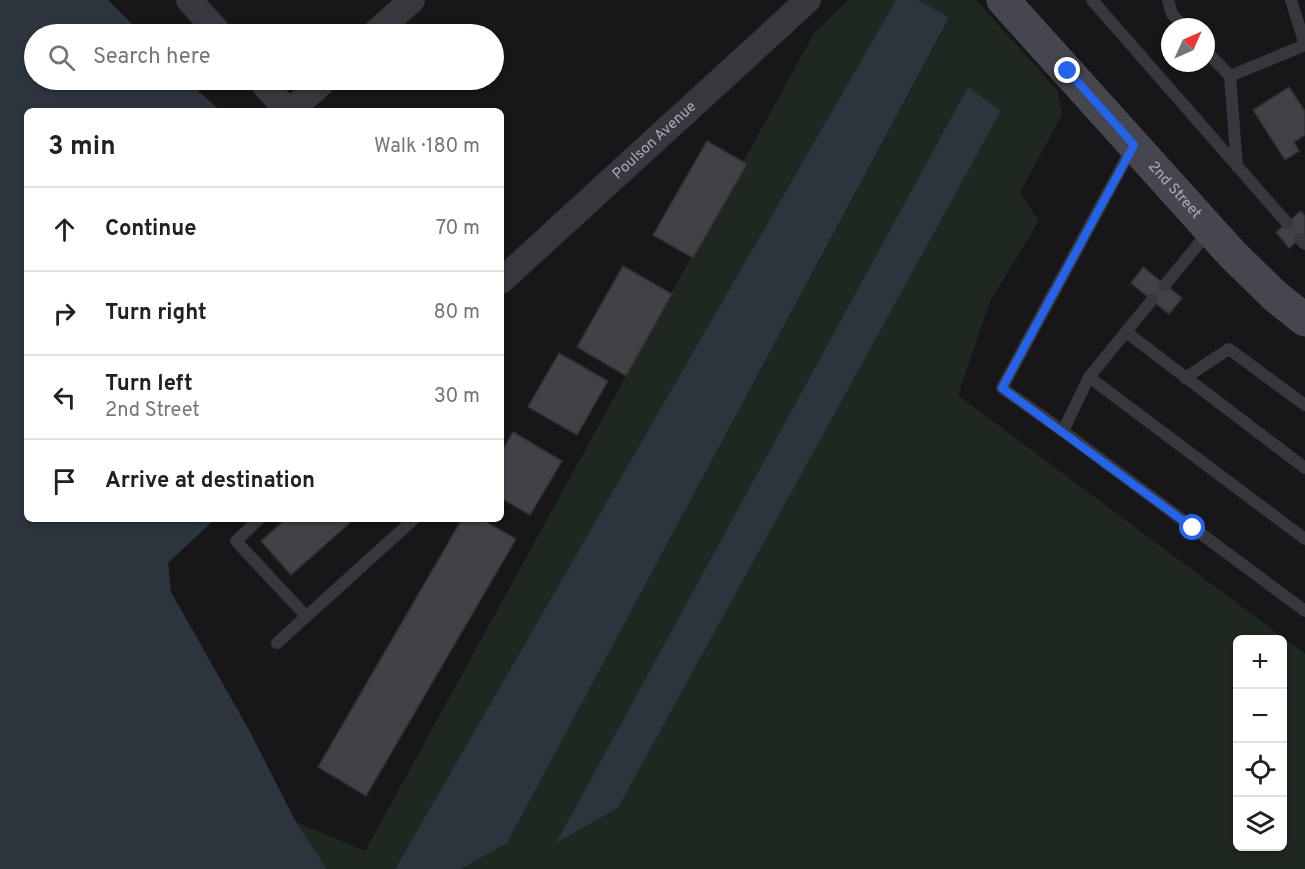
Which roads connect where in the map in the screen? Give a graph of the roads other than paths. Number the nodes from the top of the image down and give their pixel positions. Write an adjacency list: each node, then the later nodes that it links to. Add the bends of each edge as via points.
1 (189, 0): 9 (street)
2 (411, 0): 10 (street)
3 (808, 0): 22 (street, Poulson Avenue)
4 (1003, 0): 18 (street, 2nd Street)
5 (1092, 0): 19 (lane)
6 (1168, 0): 8 (lane)
7 (1291, 0): 11 (lane)
8 (1176, 18)
9 (211, 24)
10 (385, 24)
11 (1305, 45): 13 (lane)
12 (1215, 60): 13 (lane)
13 (1230, 76): 19 (lane)
14 (269, 90): 16 (street)
15 (313, 90): 17 (street)
16 (286, 108)
17 (292, 108)
18 (1134, 145): 21 (street, 2nd Street); 30 (lane, via 1002,388)
19 (1238, 167): 20 (lane)
20 (1287, 222)
21 (1210, 230): 23 (lane); 25 (street, 2nd Street, via 1275,296)
22 (504, 278)
23 (1165, 285)
24 (1152, 300): 26 (lane)
25 (1305, 320)
26 (1126, 332): 27 (lane); 28 (lane)
27 (1089, 377): 30 (lane); 34 (lane)
28 (1185, 378): 29 (lane, via 1229,349); 31 (lane)
29 (1305, 405)
30 (1063, 431): 35 (lane)
31 (1305, 468)
32 (256, 522): 36 (lane, via 236,541)
33 (411, 522): 36 (lane)
34 (1305, 539)
35 (1305, 611)
36 (306, 616): 37 (lane)
37 (277, 643)

